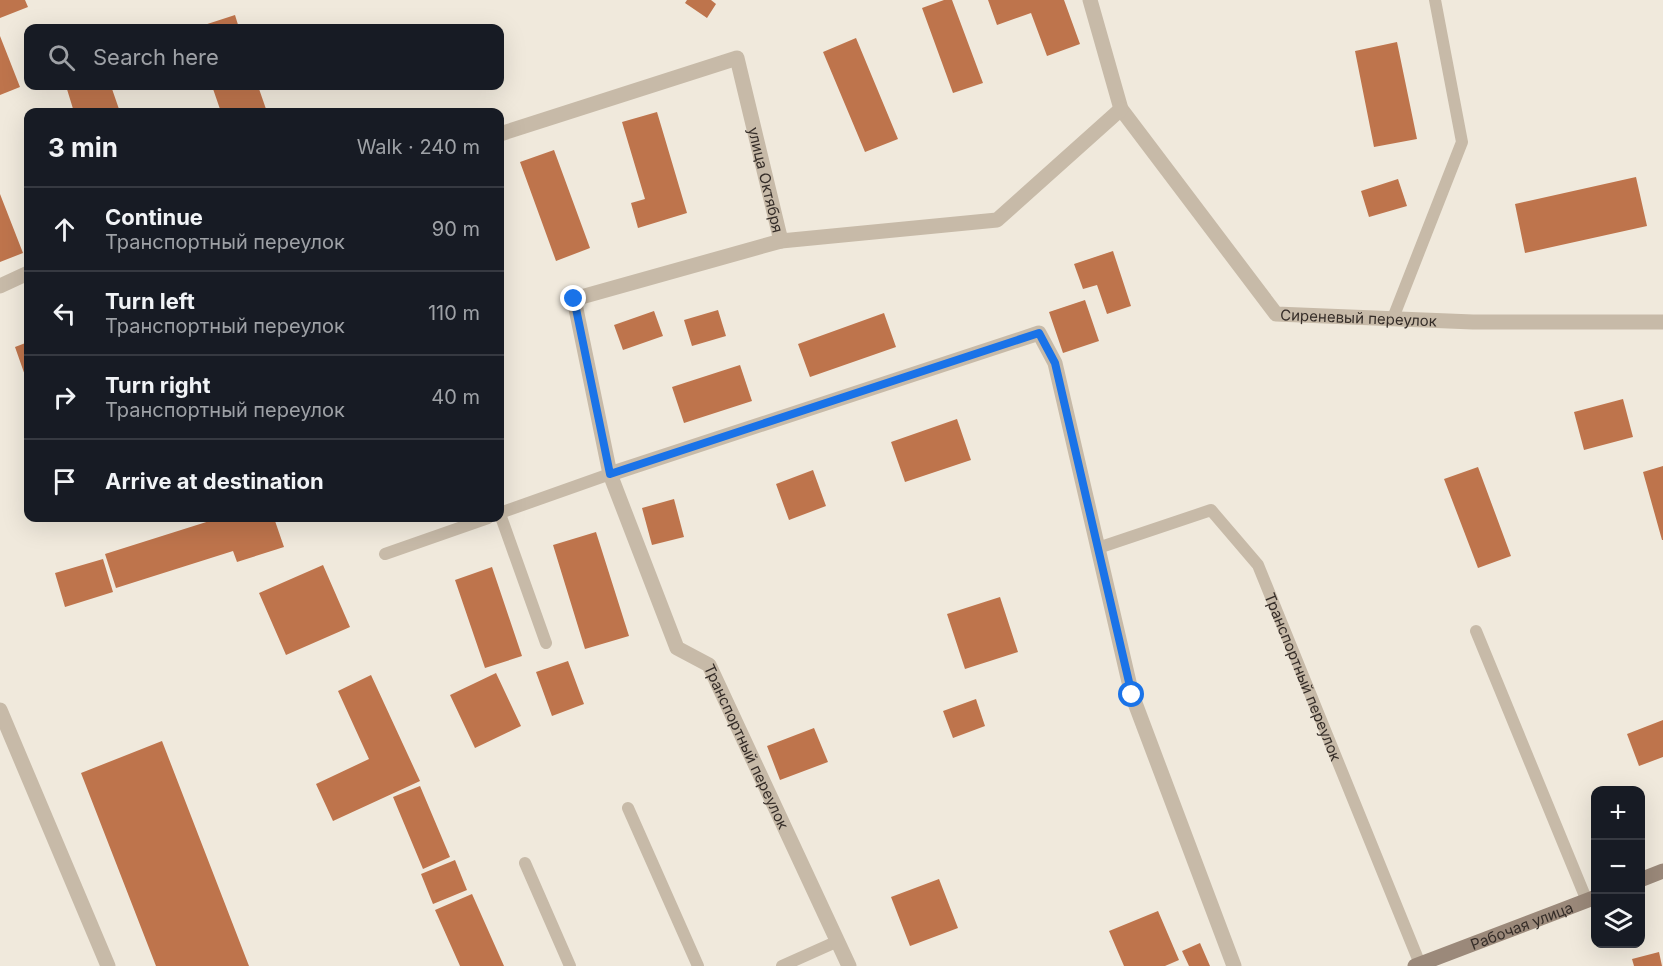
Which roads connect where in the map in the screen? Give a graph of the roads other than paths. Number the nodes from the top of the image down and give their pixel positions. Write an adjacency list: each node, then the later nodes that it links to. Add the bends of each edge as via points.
1 (1090, 0): 3 (street)
2 (1435, 0): 8 (lane, via 1462,142)
3 (1122, 109): 5 (street, улица Октября, via 997,220); 8 (street, Сиреневый переулок, via 1276,314)
4 (504, 133): 5 (street, улица Октября, via 737,58)
5 (781, 241): 10 (street, Транспортный переулок, via 574,299)
6 (24, 275): 7 (street)
7 (0, 286)
8 (1394, 318): 9 (street, Сиреневый переулок)
9 (1663, 322)
10 (610, 474): 11 (lane); 14 (street, via 1039,333 1055,363); 24 (street, Транспортный переулок, via 677,648 710,665)
11 (504, 513)
12 (477, 522): 15 (lane)
13 (503, 522): 17 (lane)
14 (1098, 548): 25 (lane, Транспортный переулок, via 1211,510 1258,565); 31 (street, via 1132,695)
15 (385, 554)
16 (1476, 631): 23 (lane)
17 (546, 643)
18 (0, 710): 26 (street)
19 (628, 808): 28 (lane)
20 (525, 863): 27 (lane)
21 (1663, 871): 22 (street)
22 (1645, 878)
23 (1591, 899): 25 (street, Рабочая улица)
24 (838, 941): 29 (lane); 30 (street, Транспортный переулок)
25 (1417, 965)
26 (108, 966)
27 (570, 966)
28 (698, 966)
29 (782, 966)
30 (849, 966)
31 (1234, 966)

